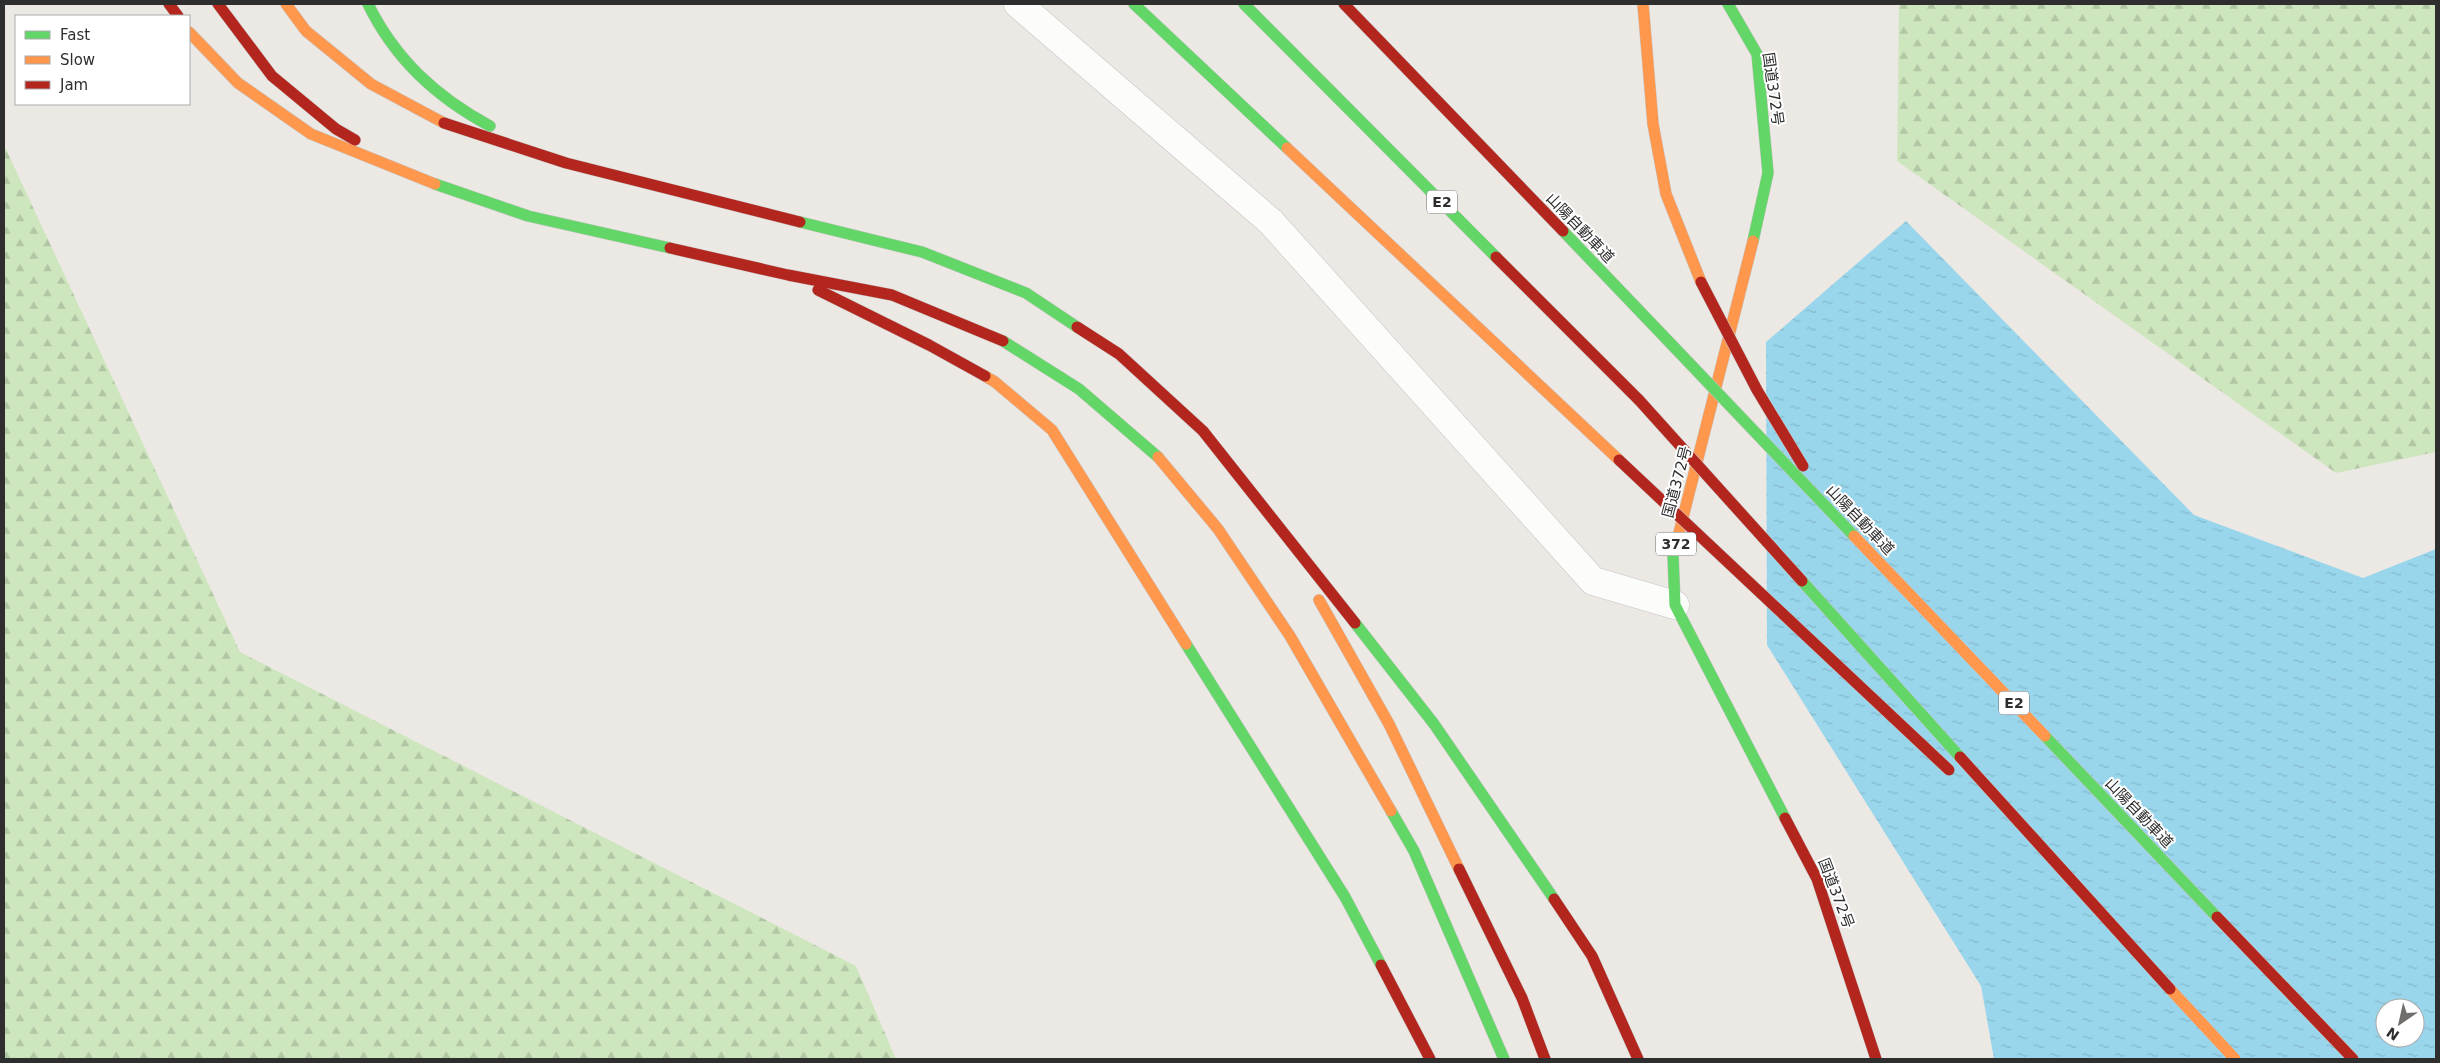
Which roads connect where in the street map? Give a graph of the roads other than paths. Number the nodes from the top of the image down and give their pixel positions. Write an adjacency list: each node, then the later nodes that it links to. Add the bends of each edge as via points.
1 (169, 4): 11 (highway)
2 (218, 4): 14 (highway, via 272,76 336,129)
3 (286, 4): 13 (highway, via 306,31 371,84 452,127)
4 (368, 4): 13 (highway, via 396,50 430,87 469,116)
5 (1018, 4): 18 (street, via 1271,222 1593,581)
6 (1134, 4): 19 (highway, bridge)
7 (1244, 4): 21 (highway, E2, bridge, via 1639,400)
8 (1344, 4): 16 (highway, 山陽自動車道 / E2, bridge)
9 (1644, 4): 16 (highway, bridge, via 1654,124 1666,194 1701,282 1757,390)
10 (1728, 4): 18 (highway, 国道372号 / 372, via 1756,54 1768,173 1748,266 1673,555)
11 (177, 15)
12 (190, 33): 14 (highway, via 238,83 311,134)
13 (566, 163): 17 (highway, via 922,252 1026,293 1119,354 1196,424)
14 (425, 181): 15 (highway, via 528,216)
15 (788, 275): 22 (highway, via 929,345 995,382 1052,430 1345,897); 23 (highway, via 892,295 998,338 1079,389 1152,450 1218,529 1290,636 1414,851)
16 (1830, 510): 28 (highway, 山陽自動車道 / E2, bridge)
17 (1275, 522): 24 (highway, via 1389,724 1522,998); 25 (highway, via 1434,724 1587,948)
18 (1675, 605): 26 (highway, 国道372号 / 372, via 1818,879)
19 (1956, 776)
20 (1992, 810): 21 (highway, bridge)
21 (2094, 906): 27 (highway, E2, bridge)
22 (1430, 1059)
23 (1504, 1059)
24 (1544, 1059)
25 (1638, 1059)
26 (1876, 1059)
27 (2235, 1059)
28 (2353, 1059)

